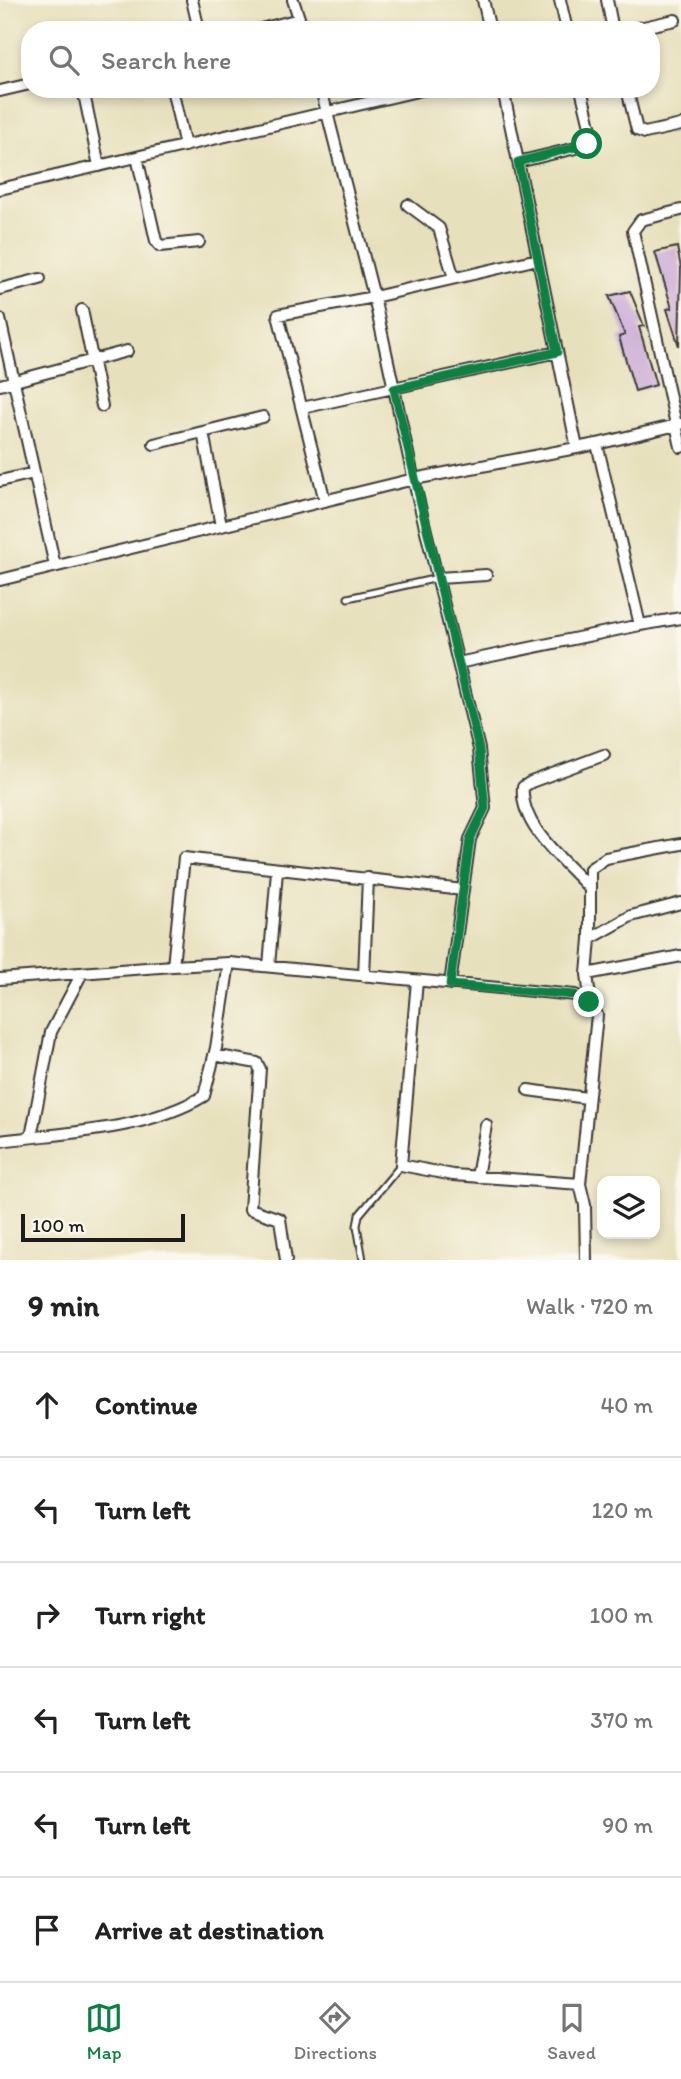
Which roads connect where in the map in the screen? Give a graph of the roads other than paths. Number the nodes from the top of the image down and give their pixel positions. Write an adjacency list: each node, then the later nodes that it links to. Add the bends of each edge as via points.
1 (192, 0): 7 (street)
2 (293, 0): 8 (street)
3 (483, 0): 9 (street)
4 (560, 0): 10 (street)
5 (607, 0): 11 (street)
6 (675, 20): 12 (street)
7 (197, 21)
8 (300, 21)
9 (488, 21)
10 (565, 21)
11 (611, 21)
12 (660, 23)
13 (21, 86): 14 (street)
14 (0, 91)
15 (85, 98): 27 (street)
16 (174, 98): 24 (street)
17 (324, 98): 22 (street)
18 (389, 98): 22 (street)
19 (505, 98): 26 (street)
20 (583, 98): 26 (street, via 590,141)
21 (628, 98): 23 (street, via 637,130 645,133)
22 (328, 113): 24 (street); 36 (street)
23 (681, 125)
24 (185, 146): 25 (street)
25 (137, 157): 27 (street); 31 (street, via 156,241 167,247)
26 (518, 162): 32 (street)
27 (99, 166): 28 (street)
28 (0, 189)
29 (408, 205): 33 (street, via 439,228)
30 (681, 211): 48 (street, via 641,220 633,231)
31 (199, 242)
32 (538, 259): 33 (street); 40 (street)
33 (454, 278): 36 (street)
34 (40, 279): 35 (street)
35 (0, 289)
36 (374, 297): 44 (street); 46 (street, via 278,315)
37 (82, 310): 41 (street)
38 (0, 319): 42 (street)
39 (127, 351): 41 (street)
40 (557, 352): 44 (street); 53 (street)
41 (93, 360): 42 (street); 45 (street)
42 (14, 381): 43 (street); 54 (street)
43 (0, 384)
44 (394, 389): 46 (street); 55 (street)
45 (102, 405)
46 (302, 408): 57 (street)
47 (263, 417): 49 (street)
48 (678, 425): 51 (street); 52 (street)
49 (203, 432): 50 (street); 58 (street)
50 (154, 444)
51 (597, 444): 53 (street); 65 (street)
52 (681, 447)
53 (577, 448): 55 (street)
54 (34, 473): 56 (street); 59 (street)
55 (414, 479): 57 (street); 61 (street)
56 (0, 481)
57 (325, 500): 58 (street)
58 (221, 526): 59 (street)
59 (55, 566): 62 (street)
60 (486, 575): 61 (street)
61 (438, 578): 63 (lane); 66 (street)
62 (0, 580)
63 (348, 598)
64 (681, 618): 65 (street)
65 (640, 625): 66 (street)
66 (458, 663): 72 (street, via 479,749 485,808 470,839)
67 (604, 755): 71 (street, via 523,787 532,824)
68 (681, 844): 71 (street, via 596,862 590,869)
69 (277, 871): 70 (street); 77 (street, via 184,858); 78 (street)
70 (368, 878): 72 (street); 81 (street)
71 (589, 887): 74 (street)
72 (463, 890): 84 (street)
73 (681, 903): 74 (street, via 631,916)
74 (590, 939): 80 (street)
75 (681, 956): 80 (street)
76 (229, 963): 77 (street); 78 (street); 86 (street)
77 (173, 966): 79 (street)
78 (269, 967): 81 (street)
79 (82, 973): 82 (street); 90 (street, via 51,1032)
80 (587, 974): 85 (street)
81 (364, 976): 83 (street)
82 (0, 979)
83 (417, 981): 84 (street); 92 (street)
84 (450, 985): 85 (street, via 575,995)
85 (591, 1006): 88 (street, via 597,1015 597,1031)
86 (214, 1055): 90 (street, via 204,1096 180,1111); 95 (street, via 250,1060 260,1069 249,1203 253,1212 280,1219)
87 (528, 1090): 88 (street)
88 (587, 1098): 94 (street)
89 (486, 1125): 93 (street)
90 (31, 1137): 91 (street)
91 (0, 1141)
92 (401, 1165): 93 (street); 96 (lane, via 359,1215)
93 (477, 1177): 94 (street)
94 (580, 1185): 97 (street)
95 (286, 1260)
96 (363, 1260)
97 (586, 1260)

